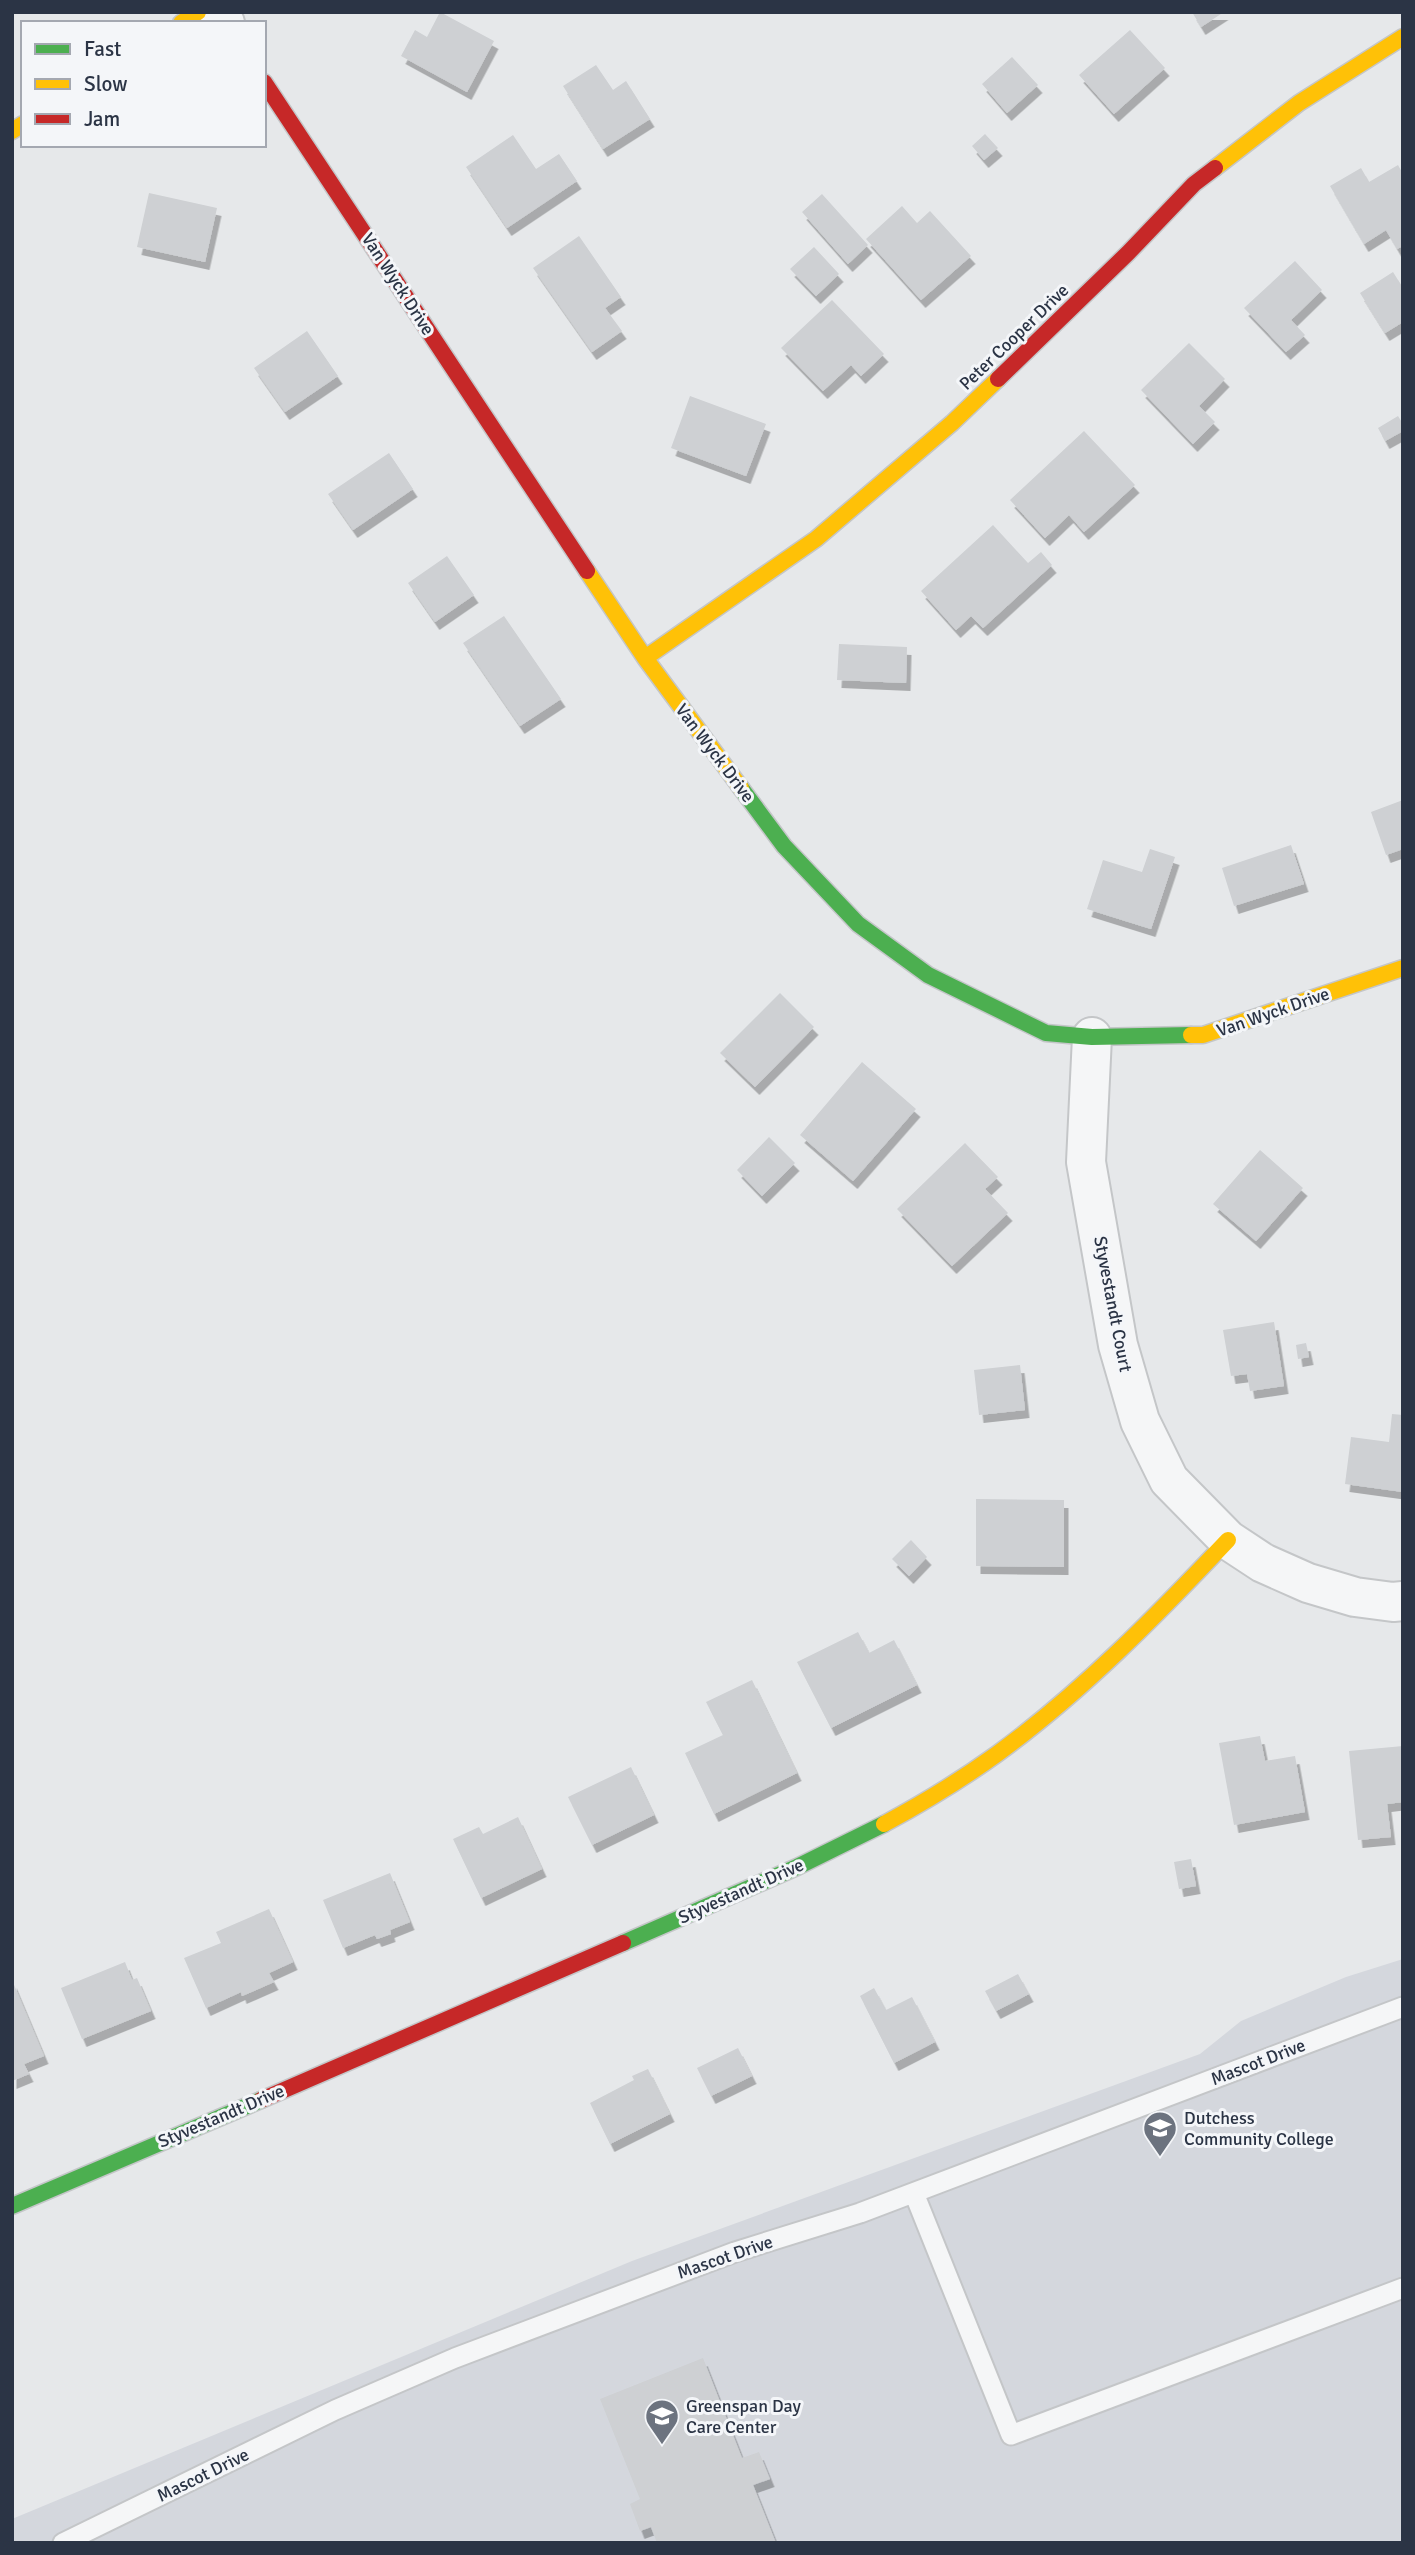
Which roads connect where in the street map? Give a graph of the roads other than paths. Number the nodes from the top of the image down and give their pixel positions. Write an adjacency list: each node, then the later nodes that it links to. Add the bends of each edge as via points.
1 (1403, 37): 3 (street, Peter Cooper Drive, via 1299,103 1194,184 952,423 816,539)
2 (266, 85): 3 (street, Van Wyck Drive)
3 (645, 658): 5 (street, Van Wyck Drive, via 784,846 858,924 928,975 1046,1033)
4 (1403, 968): 5 (street, Van Wyck Drive, via 1203,1035)
5 (1092, 1037): 6 (street, Styvestandt Court, via 1086,1162 1118,1345 1140,1421 1169,1480)
6 (1228, 1540): 7 (street, via 1263,1563 1308,1583 1355,1597); 10 (street, Styvestandt Drive, via 1060,1704 962,1779 907,1811 791,1869 524,1988)
7 (1403, 1601)
8 (1403, 2007): 9 (lane, Mascot Drive)
9 (914, 2193): 11 (lane, via 1011,2435); 12 (lane, Mascot Drive, via 735,2252 394,2383)
10 (12, 2206)
11 (1403, 2288)
12 (63, 2543)

